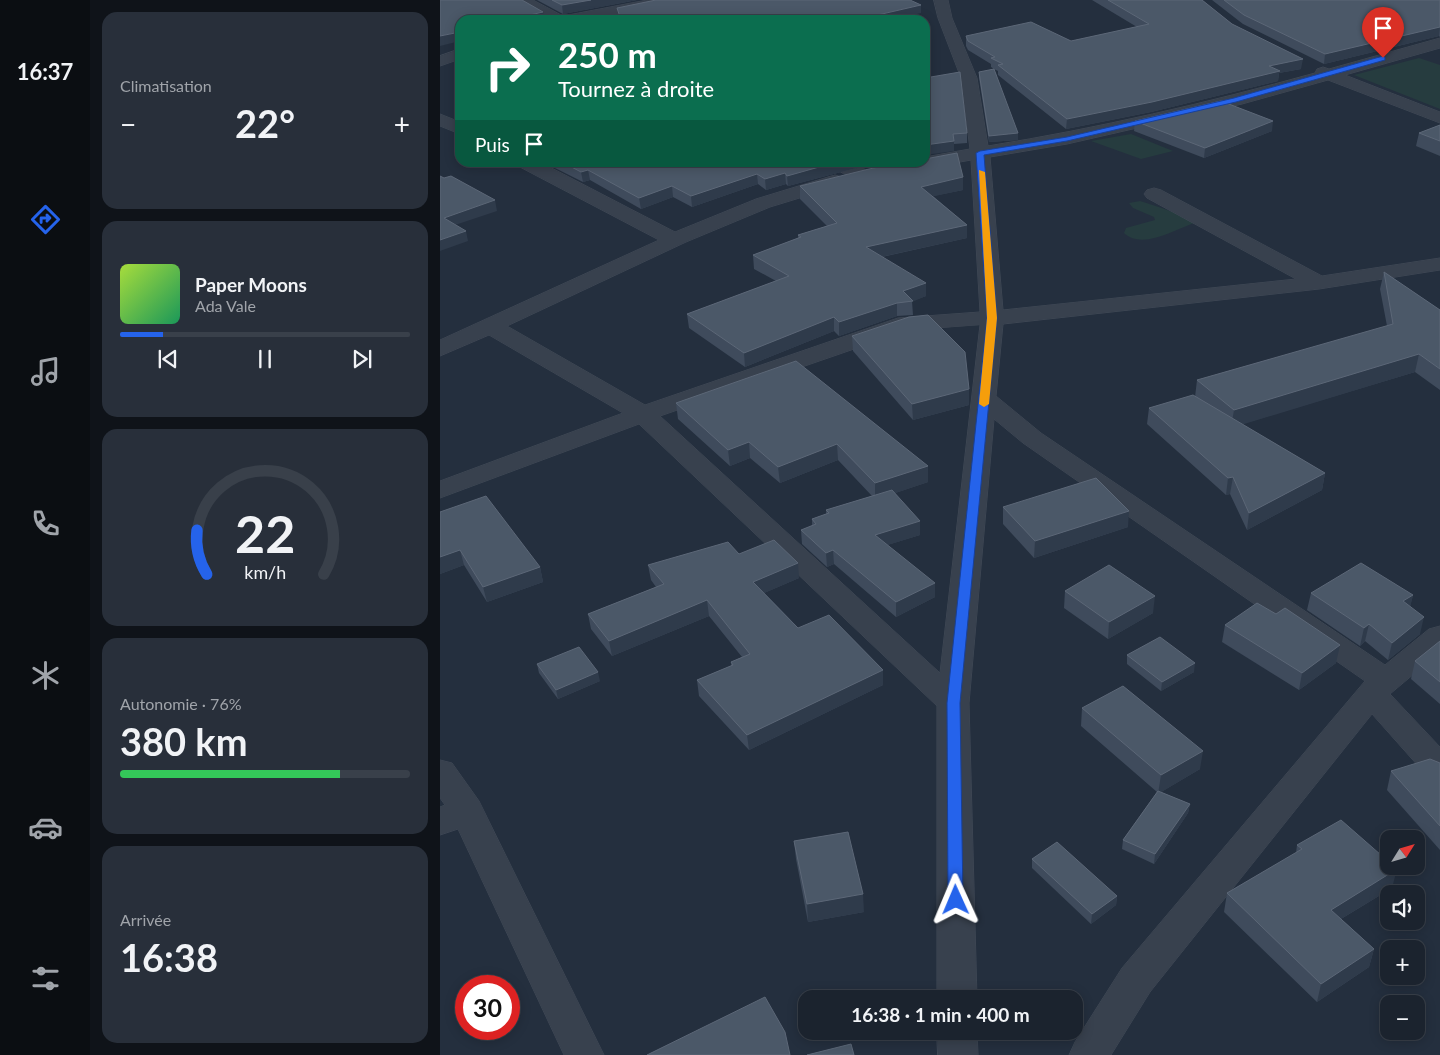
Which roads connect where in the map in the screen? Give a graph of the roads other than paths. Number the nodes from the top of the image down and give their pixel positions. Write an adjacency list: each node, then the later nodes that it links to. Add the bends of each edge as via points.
1 (522, 0): 4 (street)
2 (670, 0): 5 (street)
3 (939, 13): 14 (street, via 969,78)
4 (550, 15)
5 (592, 15)
6 (1440, 43): 10 (street)
7 (455, 56): 8 (street)
8 (440, 61)
9 (1308, 64): 10 (street)
10 (1326, 73): 11 (street); 14 (street, via 1236,100 1095,132)
11 (1440, 118)
12 (440, 119): 13 (street)
13 (455, 126)
14 (980, 153): 15 (street); 22 (street)
15 (930, 162)
16 (535, 167): 19 (street)
17 (854, 167): 19 (street, via 869,172 763,202)
18 (1154, 194): 21 (street)
19 (675, 240): 23 (street)
20 (1440, 264): 21 (street)
21 (1319, 283): 22 (street)
22 (992, 318): 25 (street); 26 (street, via 906,323)
23 (491, 326): 24 (street); 26 (street)
24 (440, 349)
25 (984, 398): 29 (street, via 1032,438); 30 (street)
26 (643, 414): 27 (street); 30 (street)
27 (440, 490)
28 (1440, 636): 29 (street)
29 (1378, 687): 31 (street); 38 (street, via 1136,980)
30 (953, 703): 34 (street)
31 (1440, 768)
32 (440, 772): 33 (street)
33 (453, 816): 36 (street)
34 (957, 990)
35 (958, 1040): 37 (street)
36 (584, 1055)
37 (958, 1055)
38 (1089, 1055)

